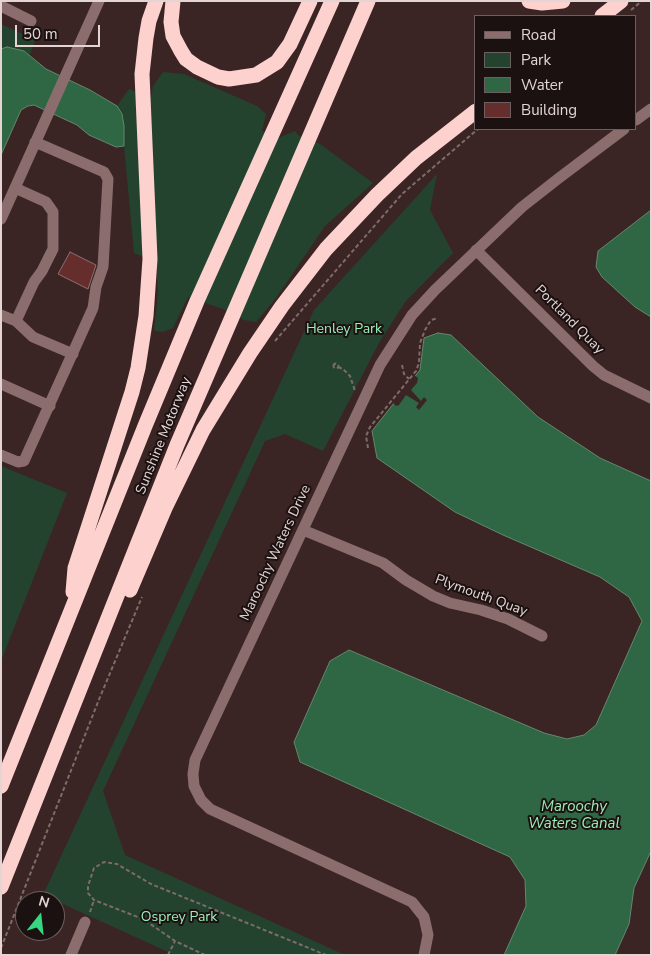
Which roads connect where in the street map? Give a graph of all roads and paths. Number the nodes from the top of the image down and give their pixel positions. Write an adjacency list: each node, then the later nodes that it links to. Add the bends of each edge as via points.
1 (99, 1): 19 (street)
2 (156, 1): 39 (highway, via 147,29 142,74 150,259 146,316 132,392 75,568)
3 (173, 1): 4 (highway, via 173,36 186,59 218,77 230,79 256,75 277,62 290,44)
4 (310, 1)
5 (332, 1): 39 (highway, Sunshine Motorway, via 197,301)
6 (368, 1): 41 (highway, Sunshine Motorway, via 181,436)
7 (529, 1): 8 (highway)
8 (563, 1)
9 (642, 1): 11 (path)
10 (4, 4): 13 (street)
11 (625, 7): 12 (highway)
12 (605, 15)
13 (31, 21)
14 (651, 109): 16 (street)
15 (474, 113): 41 (highway, via 410,164 347,226 269,325 199,438 123,606)
16 (637, 119)
17 (477, 130): 26 (path, via 402,194)
18 (623, 130): 22 (street, Maroochy Waters Drive, via 522,207)
19 (35, 142): 20 (street); 27 (street, via 104,172 108,179 103,267 93,308)
20 (15, 188): 21 (street); 25 (street, via 46,202 53,212 53,249)
21 (1, 219)
22 (476, 250): 33 (street, Portland Quay, via 593,366); 37 (street, Maroochy Waters Drive, via 417,309 380,365)
23 (1, 315): 25 (street)
24 (438, 318): 30 (path, via 433,319 425,330 418,367)
25 (16, 321): 27 (street, via 33,337)
26 (270, 347)
27 (73, 354): 34 (street)
28 (402, 365): 30 (path)
29 (338, 367): 32 (path, via 350,376)
30 (409, 379): 35 (path, via 370,427 366,436)
31 (1, 384): 34 (street)
32 (355, 393)
33 (651, 398)
34 (50, 406): 36 (street, via 24,460 18,462)
35 (368, 448)
36 (1, 455)
37 (303, 530): 40 (street, Plymouth Quay, via 383,563 432,596 508,619); 51 (street, Maroochy Waters Drive, via 195,760 194,786 200,800 210,809 412,902 424,917 428,935)
38 (143, 594): 46 (path)
39 (72, 606): 42 (highway, Sunshine Motorway)
40 (542, 636)
41 (99, 641): 43 (highway, Sunshine Motorway)
42 (1, 786)
43 (1, 887)
44 (85, 922): 47 (street)
45 (175, 941): 48 (path); 49 (path); 50 (path, via 143,919 94,900 88,893 94,868 104,862 116,864 151,884)
46 (1, 948)
47 (71, 955)
48 (168, 955)
49 (205, 955)
50 (326, 955)
51 (424, 955)

